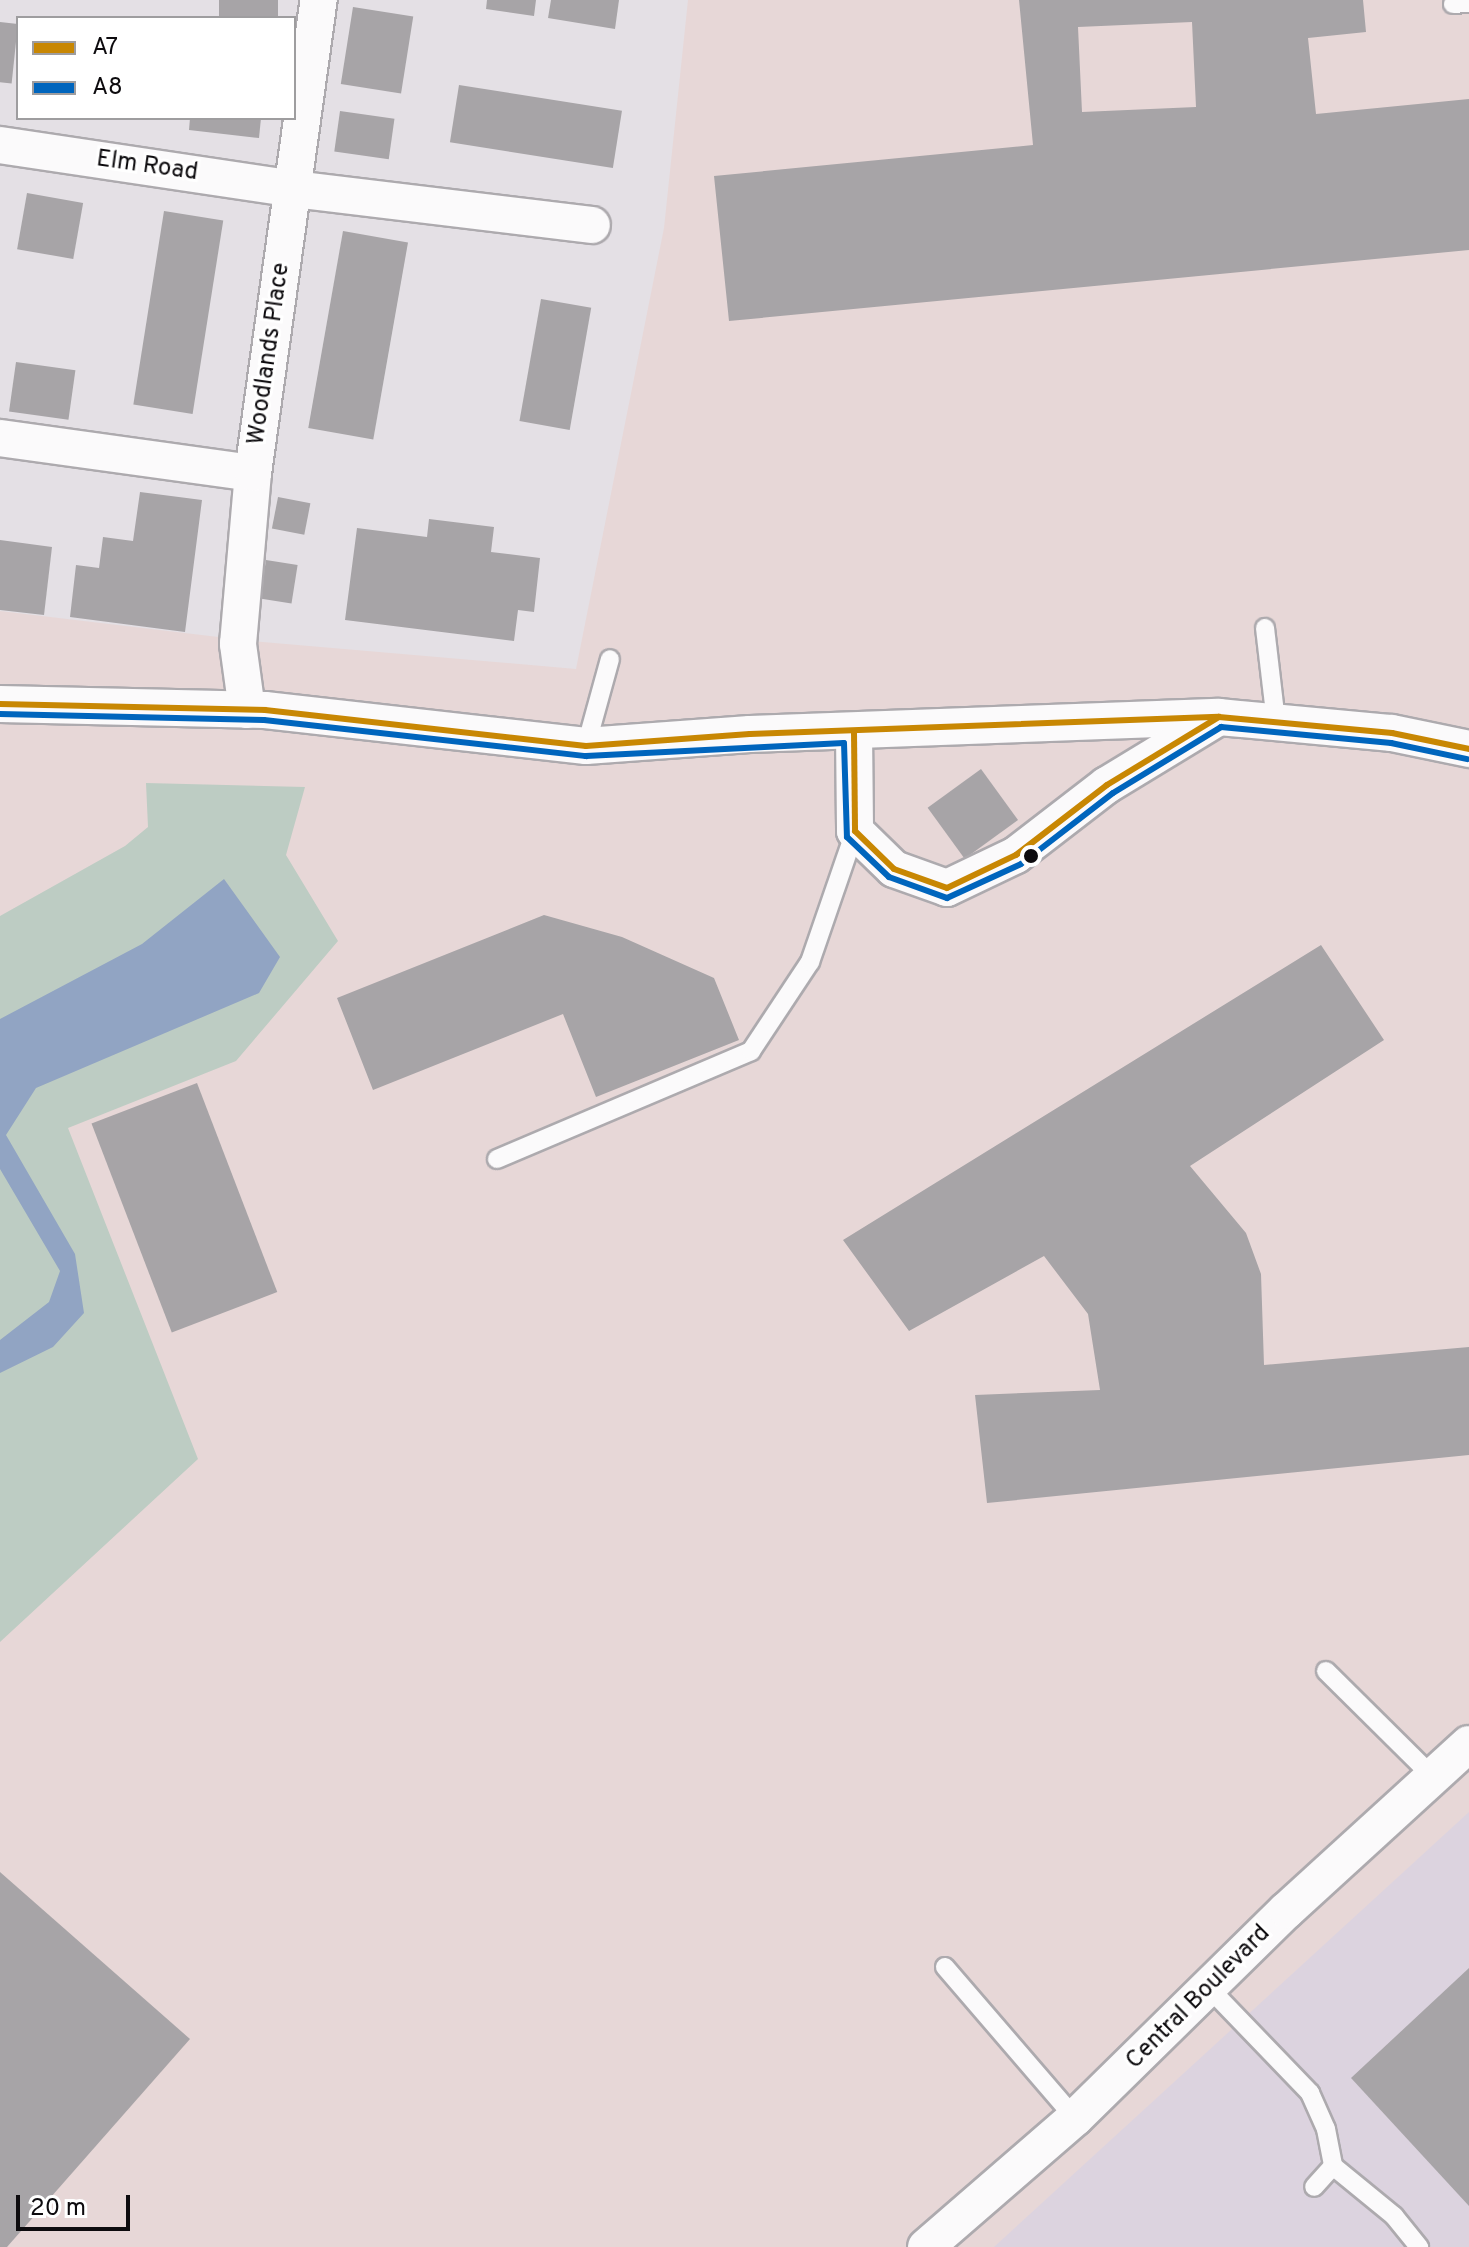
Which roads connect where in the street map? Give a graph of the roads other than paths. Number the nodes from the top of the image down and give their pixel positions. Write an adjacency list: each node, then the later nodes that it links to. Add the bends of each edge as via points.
1 (319, 0): 3 (street, Woodlands Place)
2 (0, 145): 3 (street, Elm Road)
3 (294, 189): 4 (street, Elm Road); 6 (street, Woodlands Place)
4 (592, 225)
5 (0, 438): 6 (street)
6 (253, 473): 10 (street, Woodlands Place, via 238,644)
7 (1265, 628): 12 (lane)
8 (610, 659): 14 (lane)
9 (0, 704): 10 (street)
10 (247, 710): 14 (street)
11 (1219, 717): 12 (street); 13 (street); 16 (street, via 1107,785 1016,855 947,888 894,869)
12 (1276, 722): 15 (street, via 1392,733)
13 (854, 732): 14 (street); 16 (street)
14 (586, 746)
15 (1469, 749)
16 (855, 831): 17 (lane, via 810,962 751,1051)
17 (497, 1159)
18 (1326, 1671): 20 (lane)
19 (1469, 1744): 20 (street, Central Boulevard)
20 (1433, 1777): 22 (street, Central Boulevard, via 1287,1910)
21 (945, 1967): 23 (lane)
22 (1211, 1990): 23 (street, Central Boulevard); 24 (lane, via 1310,2093 1326,2129)
23 (1075, 2118): 26 (street, Central Boulevard)
24 (1333, 2166): 25 (lane); 27 (lane, via 1394,2216)
25 (1314, 2187)
26 (926, 2247)
27 (1419, 2247)

